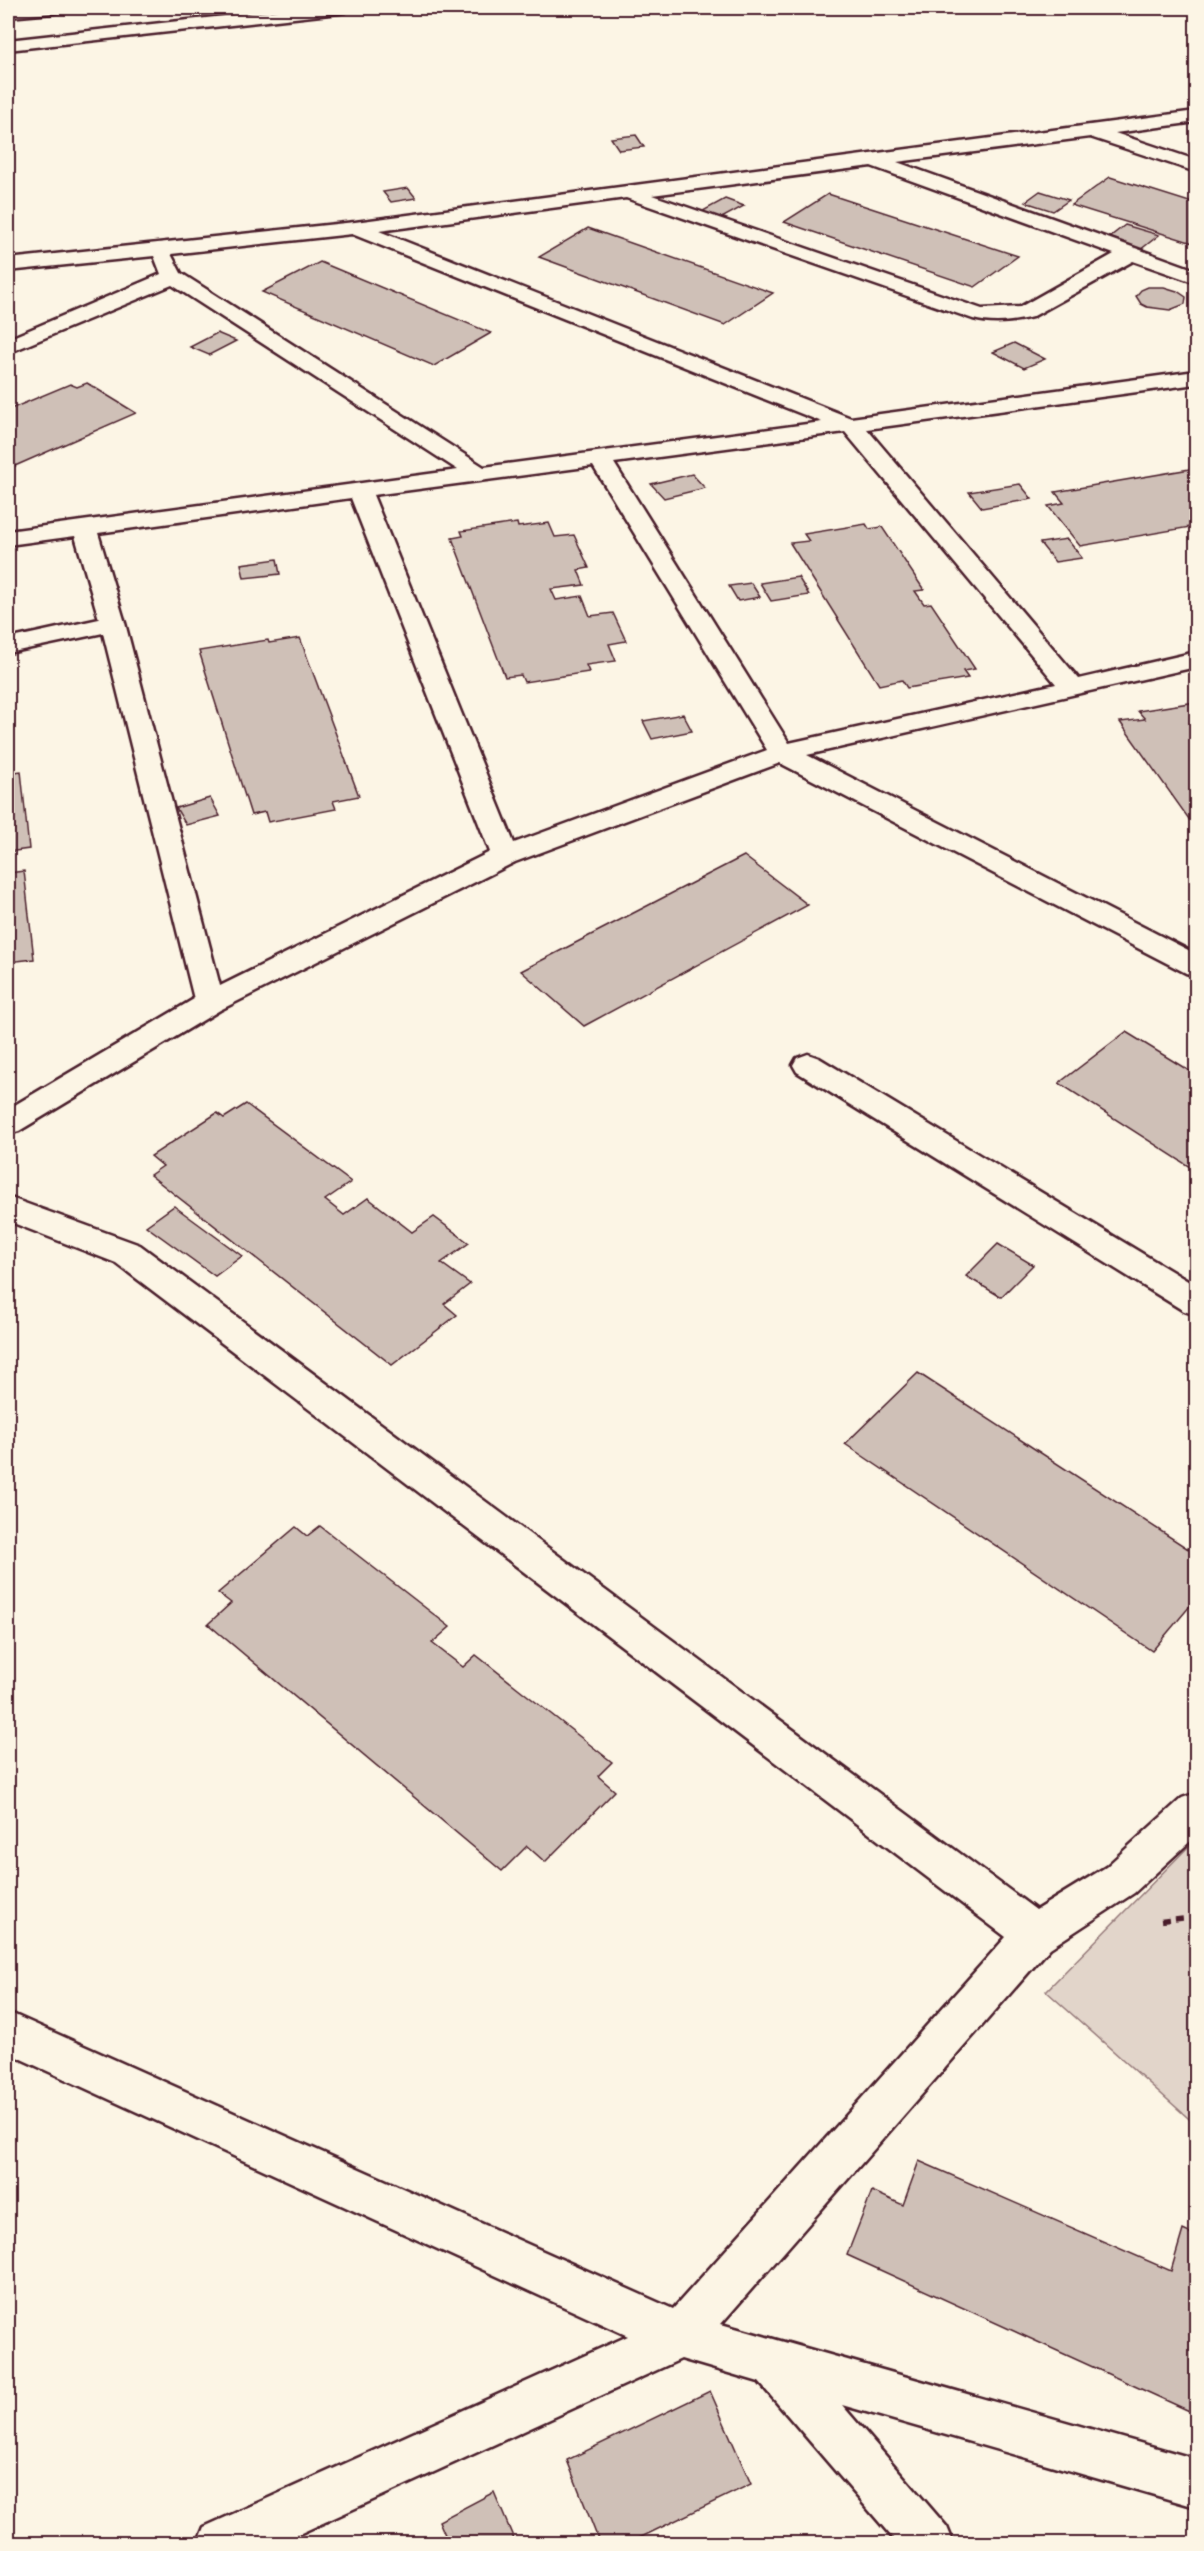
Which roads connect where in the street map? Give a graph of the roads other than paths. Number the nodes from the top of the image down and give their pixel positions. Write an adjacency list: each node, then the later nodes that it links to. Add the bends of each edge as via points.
1 (53, 8): 3 (main road)
2 (339, 8): 4 (main road)
3 (8, 12)
4 (8, 45)
5 (1197, 117): 6 (main road)
6 (1090, 132): 7 (main road); 8 (main road)
7 (873, 160): 9 (main road); 12 (main road)
8 (1197, 166)
9 (627, 193): 10 (main road); 12 (main road, via 980,315 1025,313)
10 (355, 228): 11 (main road); 18 (main road)
11 (158, 248): 13 (main road); 14 (main road)
12 (1130, 254): 15 (main road)
13 (8, 265)
14 (173, 277): 16 (main road); 20 (main road)
15 (1197, 277)
16 (8, 347)
17 (1197, 377): 18 (main road)
18 (852, 426): 19 (main road); 27 (main road)
19 (600, 459): 20 (main road); 28 (main road)
20 (478, 473): 21 (main road)
21 (359, 490): 22 (main road); 29 (main road)
22 (84, 527): 23 (main road); 24 (main road)
23 (8, 538)
24 (113, 623): 25 (main road); 31 (main road)
25 (8, 646)
26 (1197, 660): 27 (main road)
27 (1074, 689): 28 (main road)
28 (782, 753): 29 (main road); 30 (main road)
29 (505, 856): 31 (main road)
30 (1197, 966)
31 (210, 1004): 33 (main road)
32 (808, 1065): 35 (main road)
33 (8, 1123)
34 (8, 1209): 37 (main road, via 128,1254)
35 (1197, 1302)
36 (1197, 1811): 37 (main road, via 1120,1880)
37 (1035, 1934): 39 (main road)
38 (8, 2032): 39 (main road)
39 (680, 2336): 40 (main road); 42 (main road)
40 (773, 2362): 41 (main road); 43 (main road)
41 (1197, 2484)
42 (221, 2544)
43 (930, 2544)

